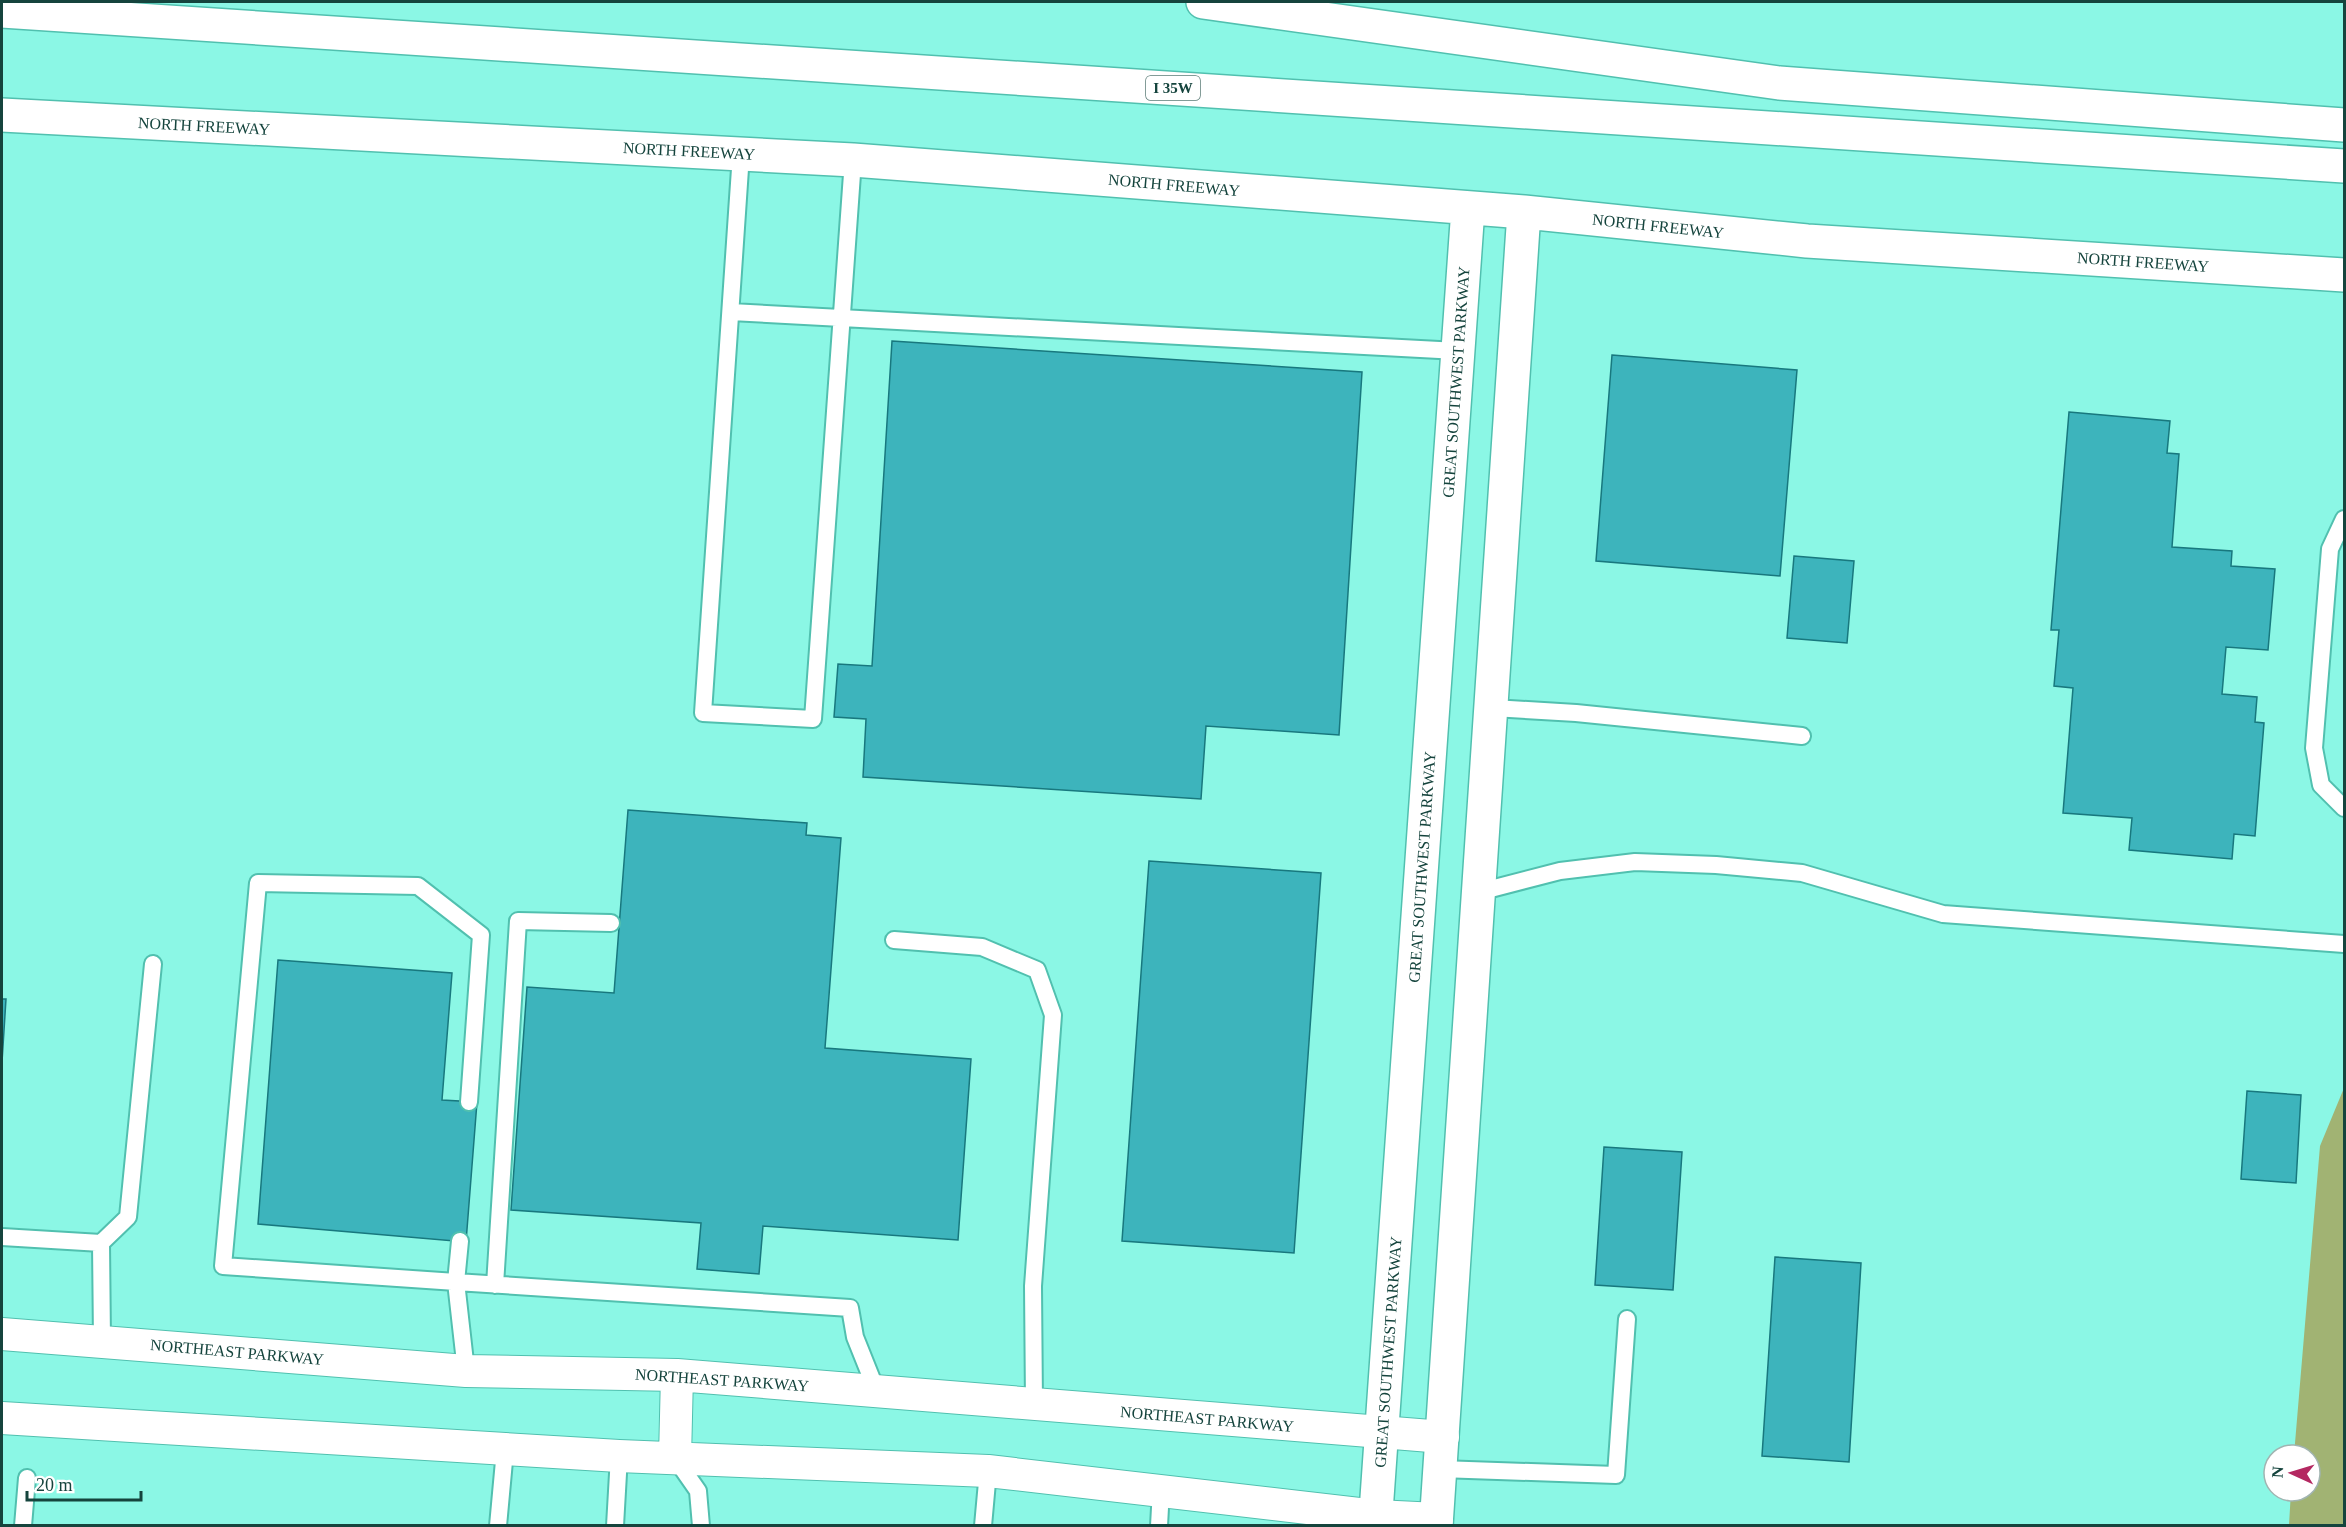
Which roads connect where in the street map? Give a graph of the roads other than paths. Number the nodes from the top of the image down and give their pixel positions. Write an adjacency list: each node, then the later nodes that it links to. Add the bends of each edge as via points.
1 (1203, 2): 4 (main road, via 1779,83)
2 (2, 11): 7 (main road, I 35W)
3 (2, 116): 5 (main road, NORTH FREEWAY)
4 (2344, 125)
5 (741, 154): 6 (main road, NORTH FREEWAY); 11 (lane)
6 (853, 160): 8 (main road, NORTH FREEWAY); 12 (lane)
7 (2344, 166)
8 (1468, 208): 9 (main road, NORTH FREEWAY); 13 (main road, GREAT SOUTHWEST PARKWAY)
9 (1524, 212): 10 (main road, NORTH FREEWAY, via 1807,241); 15 (main road)
10 (2344, 274)
11 (731, 312): 12 (lane); 12 (lane, via 703,713 813,719)
12 (843, 316): 13 (lane)
13 (1458, 351): 37 (main road, GREAT SOUTHWEST PARKWAY)
14 (2344, 519): 17 (lane, via 2330,549 2314,747 2321,785)
15 (1493, 708): 16 (lane); 18 (main road)
16 (1802, 736)
17 (2344, 808)
18 (1479, 892): 21 (lane, via 1560,871 1635,862 1716,865 1802,873 1943,914); 38 (main road)
19 (611, 923): 28 (lane, via 518,921)
20 (894, 940): 35 (lane, via 982,947 1037,970 1053,1015 1033,1286)
21 (2344, 944)
22 (153, 964): 26 (lane, via 128,1217)
23 (469, 1102): 27 (lane, via 481,935 418,886 258,883 222,1266)
24 (2, 1237): 26 (lane)
25 (460, 1241): 27 (lane)
26 (101, 1243): 31 (lane)
27 (456, 1282): 28 (lane); 32 (lane)
28 (495, 1285): 34 (lane, via 850,1308 855,1337)
29 (1627, 1319): 42 (lane, via 1616,1475)
30 (2, 1334): 31 (street, NORTHEAST PARKWAY)
31 (102, 1341): 32 (street, NORTHEAST PARKWAY)
32 (466, 1371): 33 (street, NORTHEAST PARKWAY)
33 (677, 1375): 34 (street, NORTHEAST PARKWAY); 41 (street)
34 (877, 1392): 35 (street, NORTHEAST PARKWAY)
35 (1034, 1405): 37 (street, NORTHEAST PARKWAY)
36 (2, 1418): 39 (street)
37 (1382, 1434): 38 (street, NORTHEAST PARKWAY); 46 (main road, GREAT SOUTHWEST PARKWAY)
38 (1443, 1437): 42 (main road)
39 (505, 1450): 40 (street); 49 (lane)
40 (620, 1456): 41 (street); 50 (lane)
41 (675, 1458): 43 (street); 51 (lane, via 698,1491)
42 (1440, 1469): 47 (main road)
43 (988, 1471): 45 (street); 52 (lane)
44 (27, 1478): 48 (lane)
45 (1161, 1490): 46 (street); 53 (lane)
46 (1376, 1521): 47 (street)
47 (1437, 1522)
48 (23, 1526)
49 (498, 1526)
50 (615, 1526)
51 (701, 1526)
52 (983, 1526)
53 (1159, 1526)

